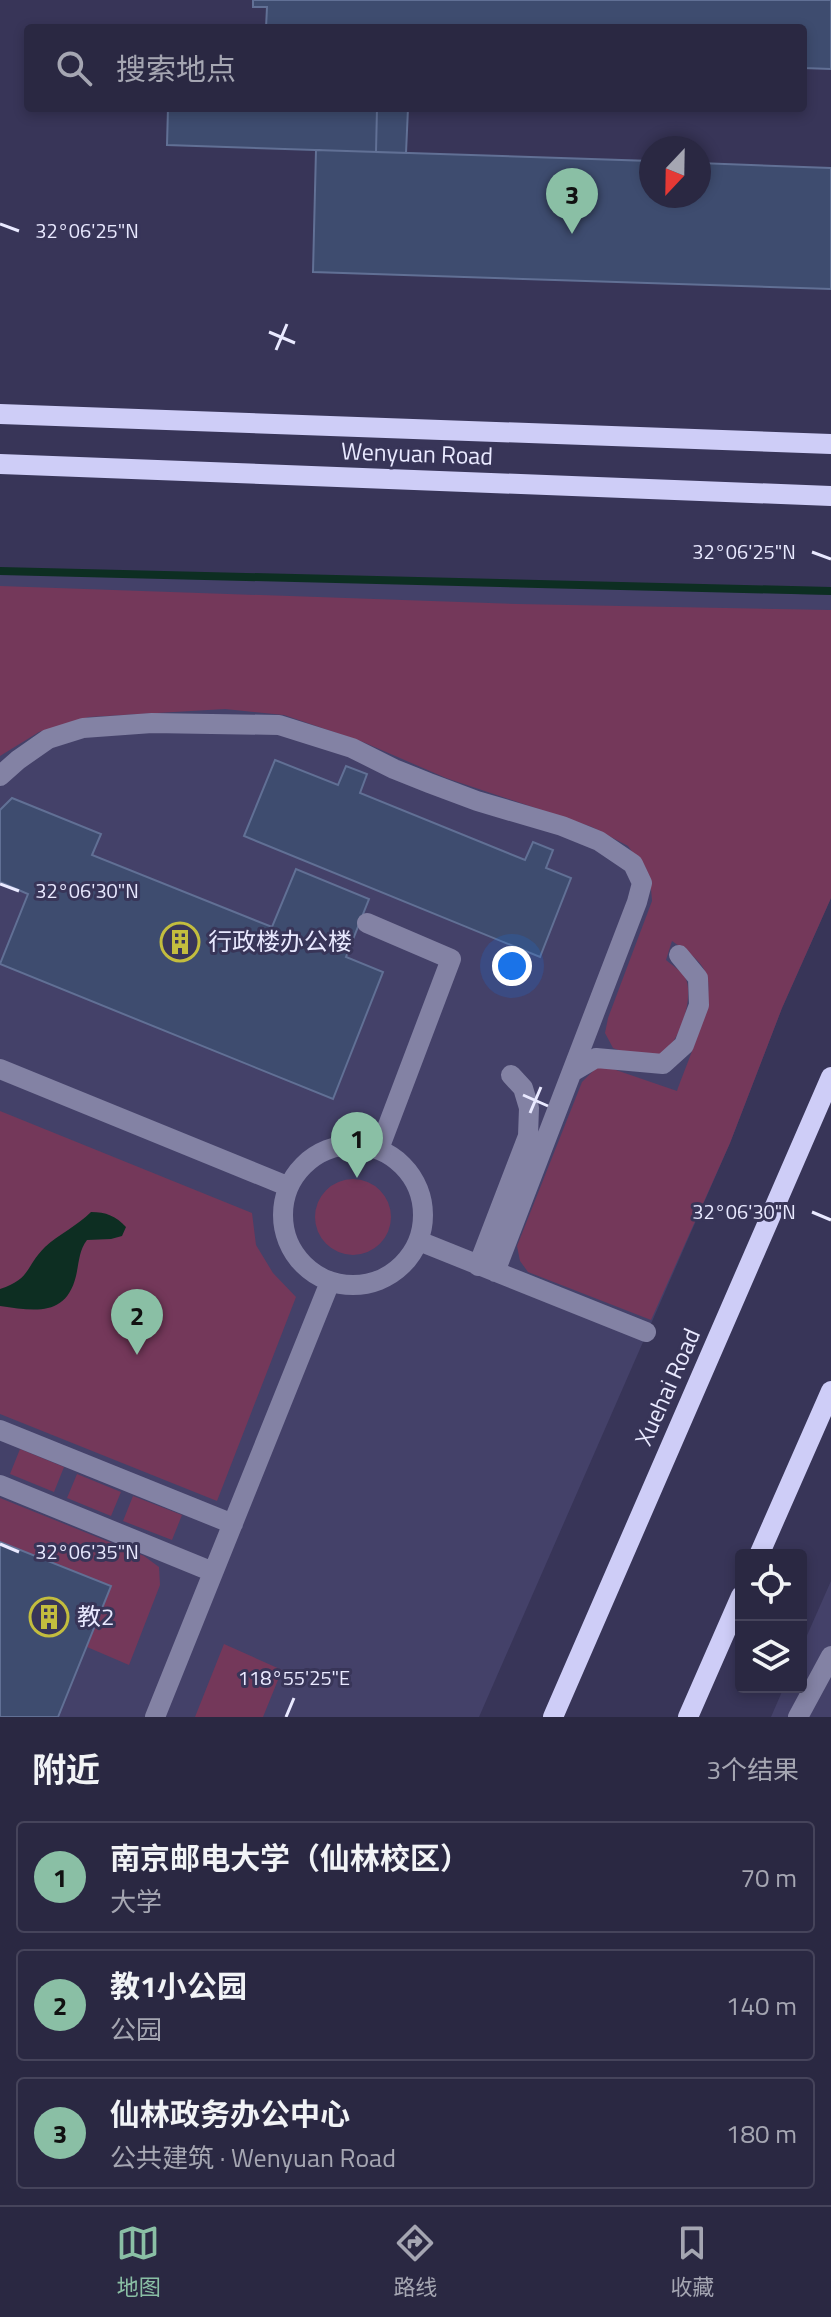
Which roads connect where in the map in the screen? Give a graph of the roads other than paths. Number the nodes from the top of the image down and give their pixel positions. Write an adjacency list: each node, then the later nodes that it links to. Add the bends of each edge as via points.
1 (0, 414): 2 (main road, Wenyuan Road)
2 (831, 444)
3 (0, 464): 4 (main road, Wenyuan Road)
4 (831, 496)
5 (0, 776): 9 (street, via 48,739 83,728 279,725 599,841 633,864 642,883)
6 (367, 923): 12 (street, via 451,959)
7 (679, 955): 9 (street, via 698,978 699,1005 684,1045 663,1064 596,1058)
8 (0, 1069): 13 (street)
9 (574, 1071): 15 (street)
10 (511, 1075): 15 (street, via 523,1088 529,1108 528,1136)
11 (831, 1077): 27 (main road, Xuehai Road)
12 (379, 1149): 13 (street, via 342,1144 309,1158); 14 (street, via 409,1171 423,1205)
13 (287, 1186): 16 (street, via 282,1224 296,1258)
14 (419, 1241): 15 (street); 16 (street, via 397,1271 363,1285)
15 (487, 1269): 17 (street)
16 (330, 1282): 21 (street)
17 (646, 1332)
18 (831, 1391): 22 (main road)
19 (0, 1430): 21 (street)
20 (0, 1485): 23 (street)
21 (233, 1524): 23 (street)
22 (762, 1549)
23 (213, 1572): 26 (street)
24 (735, 1610): 28 (main road)
25 (831, 1656): 29 (street)
26 (155, 1717)
27 (553, 1717)
28 (688, 1717)
29 (798, 1717)

